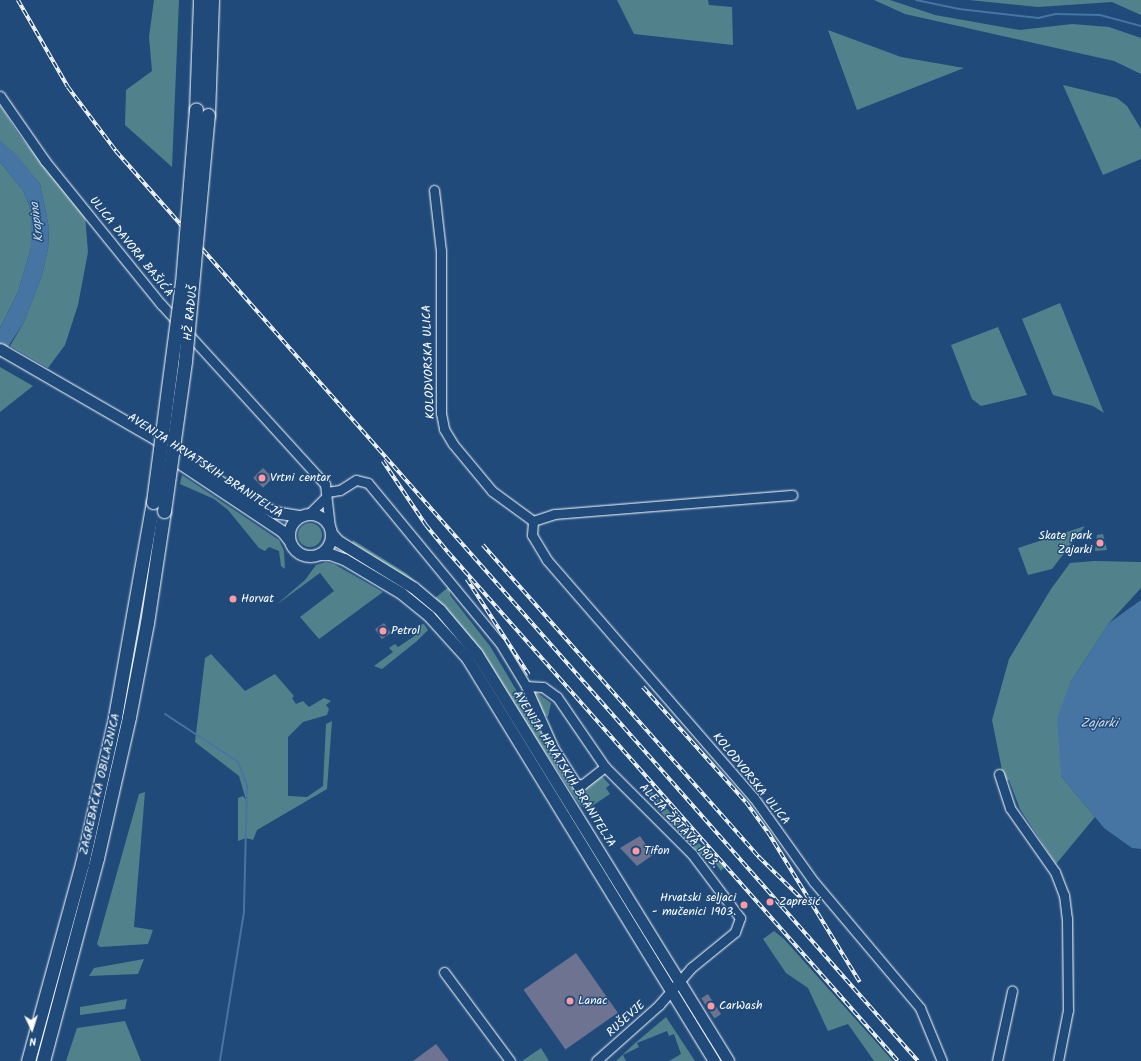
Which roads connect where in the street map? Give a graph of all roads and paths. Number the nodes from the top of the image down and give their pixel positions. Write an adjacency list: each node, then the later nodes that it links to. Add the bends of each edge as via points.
1 (200, 0): 10 (highway, HŽ RADUŠ, bridge, via 196,110 182,283)
2 (212, 0): 11 (highway, HŽ RADUŠ, bridge, via 208,115 186,361)
3 (0, 96): 8 (street, ULICA DAVORA BAŠIĆA, via 45,161 161,304 325,484)
4 (434, 190): 13 (street, KOLODVORSKA ULICA, via 441,251 441,413 444,429 462,459 492,491)
5 (0, 349): 7 (main road)
6 (0, 358): 7 (main road)
7 (64, 390): 12 (main road, AVENIJA HRVATSKIH BRANITELJA, via 156,439 237,493 274,512); 15 (main road, AVENIJA HRVATSKIH BRANITELJA, via 166,453 282,531)
8 (326, 495): 12 (street); 14 (street, ULICA DAVORA BAŠIĆA); 17 (street, via 356,480 368,482 474,608)
9 (792, 495): 13 (street, via 555,514)
10 (153, 502): 24 (highway, ZAGREBAČKA OBILAZNICA, via 114,725 82,864)
11 (164, 510): 25 (highway, ZAGREBAČKA OBILAZNICA, via 147,623 129,717 97,858)
12 (305, 514): 14 (main road, via 322,517); 15 (main road, via 289,529)
13 (533, 521): 30 (street, KOLODVORSKA ULICA, via 532,535 547,560 754,798 857,936 920,1008)
14 (331, 530): 16 (main road, via 328,546); 21 (main road, AVENIJA HRVATSKIH BRANITELJA, via 338,541 414,588 440,610 477,654)
15 (289, 540): 16 (main road, via 294,549 302,555)
16 (318, 554): 23 (main road, AVENIJA HRVATSKIH BRANITELJA, via 330,554 344,559 395,590 429,616 456,645 504,718)
17 (526, 686): 18 (street, ALEJA ŽRTAVA 1903., via 543,687 567,709); 18 (street, via 554,749 577,785 583,784)
18 (606, 767): 21 (street, ALEJA ŽRTAVA 1903., via 692,854 740,918 735,932 691,968)
19 (999, 774): 32 (street, via 1010,808 1055,872 1064,895 1068,925 1068,1010)
20 (444, 972): 26 (street)
21 (679, 983): 23 (street, ALEJA ŽRTAVA 1903.); 29 (main road, AVENIJA HRVATSKIH BRANITELJA)
22 (1012, 991): 31 (street)
23 (671, 993): 27 (street, RUŠEVJE); 28 (main road, AVENIJA HRVATSKIH BRANITELJA)
24 (28, 1061)
25 (43, 1061)
26 (510, 1061)
27 (596, 1061)
28 (714, 1061)
29 (728, 1061)
30 (942, 1061)
31 (997, 1061)
32 (1058, 1061)

